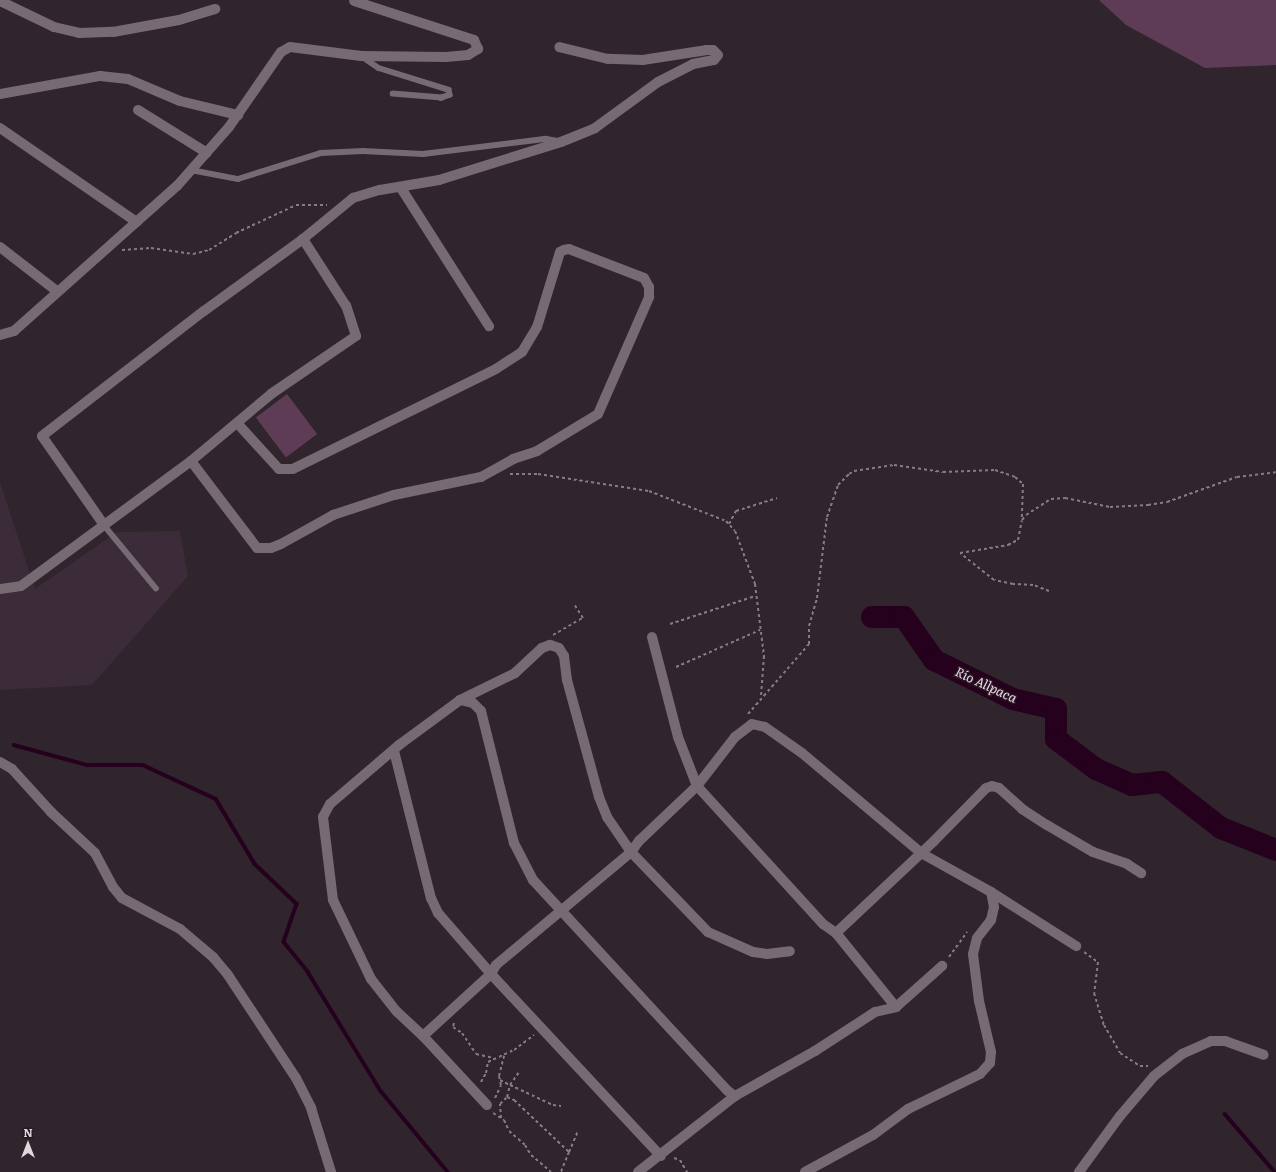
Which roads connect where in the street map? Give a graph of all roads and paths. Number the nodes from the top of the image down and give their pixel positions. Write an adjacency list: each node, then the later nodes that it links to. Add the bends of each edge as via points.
1 (354, 0): 5 (street, via 474,40 478,49 468,55 446,57)
2 (2, 5): 3 (street, via 54,27 79,33 113,32 179,20)
3 (215, 9)
4 (559, 47): 11 (street, via 608,59 643,60 707,50 713,50 718,55 714,60 693,64 658,82 595,128)
5 (361, 56): 7 (lane, via 379,68 449,90 450,95 442,98); 9 (street, via 290,47 281,52)
6 (0, 94): 9 (street, via 100,76 128,79 180,101)
7 (393, 94)
8 (138, 110): 12 (street)
9 (238, 115): 12 (street)
10 (0, 128): 16 (street)
11 (561, 142): 13 (lane, via 546,139 423,154 321,153 238,179); 14 (street, via 439,180)
12 (207, 153): 13 (street)
13 (191, 170): 16 (street)
14 (401, 188): 15 (street, via 380,190 353,198); 21 (street)
15 (336, 210): 17 (street); 19 (path, via 328,205 296,205 236,233 210,250 194,254 151,248)
16 (137, 222): 19 (street)
17 (303, 239): 23 (street, via 346,306 356,336 271,394); 30 (street, via 204,311 42,436)
18 (0, 247): 20 (street)
19 (105, 251): 20 (street)
20 (58, 292): 22 (street, via 14,330)
21 (489, 326)
22 (0, 335)
23 (237, 423): 24 (street); 24 (street, via 279,469 293,469 496,369 522,352 537,327 560,252 564,250 569,249 644,278 649,287 649,297 598,414 538,451 513,460 481,477 394,494 333,515 271,548 257,548)
24 (191, 461): 30 (street)
25 (1276, 472): 28 (path, via 1237,478 1167,502 1148,505 1110,507 1065,498 1051,499)
26 (506, 474): 29 (path, via 538,474 649,491 718,517)
27 (777, 498): 29 (path, via 736,511)
28 (1022, 520): 33 (path, via 1018,540 1008,545 960,552 994,580 1033,585); 41 (path, via 1023,484 1015,477 995,470 943,472 894,465 849,474 838,485 826,518 817,578 817,598 808,626 809,644)
29 (729, 524): 34 (path, via 735,531 752,576)
30 (104, 525): 31 (lane); 32 (street, via 21,586)
31 (156, 588)
32 (0, 589)
33 (1049, 591)
34 (755, 596): 36 (path); 37 (path)
35 (574, 604): 39 (path, via 583,618 556,632)
36 (670, 624)
37 (760, 630): 40 (path); 41 (path, via 764,668)
38 (652, 637): 46 (street, via 678,737)
39 (542, 648): 42 (street, via 515,673); 47 (street, via 550,645 559,648 564,656 567,680 599,798 607,817)
40 (676, 667)
41 (761, 696): 43 (path, via 757,706 742,721)
42 (460, 700): 44 (street); 51 (street, via 473,703 480,711 514,843 533,880)
43 (745, 727): 46 (street); 48 (street, via 752,724 765,727 802,753)
44 (394, 751): 56 (street, via 431,898 438,913); 60 (street, via 330,804 323,817 323,827 333,900 349,937 371,979 396,1012)
45 (0, 762): 77 (street, via 12,769 51,812 95,853 113,887 122,898 180,929 213,956 296,1078 308,1102)
46 (697, 786): 47 (street, via 638,841); 52 (street, via 823,924)
47 (631, 852): 51 (street); 54 (street, via 708,932 753,952 767,954)
48 (921, 853): 49 (street, via 986,788 992,786 999,788 1022,809 1093,852 1127,864); 50 (street); 52 (street)
49 (1141, 873)
50 (991, 892): 53 (street); 82 (street, via 994,907 991,920 977,938 973,954 979,1001 991,1052 990,1062 980,1074 908,1109 873,1136)
51 (560, 911): 56 (street, via 496,965); 70 (street)
52 (836, 933): 58 (street)
53 (1076, 946): 64 (path, via 1098,962 1094,993 1102,1021 1120,1053 1140,1066 1151,1066)
54 (790, 951)
55 (942, 966): 58 (street)
56 (491, 974): 57 (street); 59 (street)
57 (457, 1006): 60 (street); 63 (path, via 461,1011 454,1027 462,1033 476,1054)
58 (896, 1007): 70 (street, via 875,1012 815,1051)
59 (541, 1028): 62 (path, via 529,1041); 76 (street)
60 (423, 1036): 68 (street)
61 (1264, 1055): 64 (street, via 1243,1046 1211,1041 1182,1054)
62 (504, 1056): 63 (path); 66 (path, via 500,1062)
63 (496, 1058): 68 (path, via 488,1062 485,1076)
64 (1158, 1071): 83 (street, via 1120,1116)
65 (520, 1072): 67 (path)
66 (500, 1080): 67 (path); 71 (path, via 500,1088 495,1098)
67 (510, 1085): 69 (path); 72 (path, via 553,1105)
68 (472, 1089): 71 (street)
69 (507, 1096): 73 (path, via 500,1104); 75 (path)
70 (735, 1096): 76 (street)
71 (487, 1105): 73 (path)
72 (561, 1106)
73 (500, 1118): 78 (path, via 509,1131)
74 (578, 1131): 75 (path)
75 (568, 1152): 79 (path)
76 (661, 1156): 80 (street); 81 (path, via 680,1160)
77 (331, 1172)
78 (552, 1172)
79 (561, 1172)
80 (638, 1172)
81 (687, 1172)
82 (805, 1172)
83 (1079, 1172)

